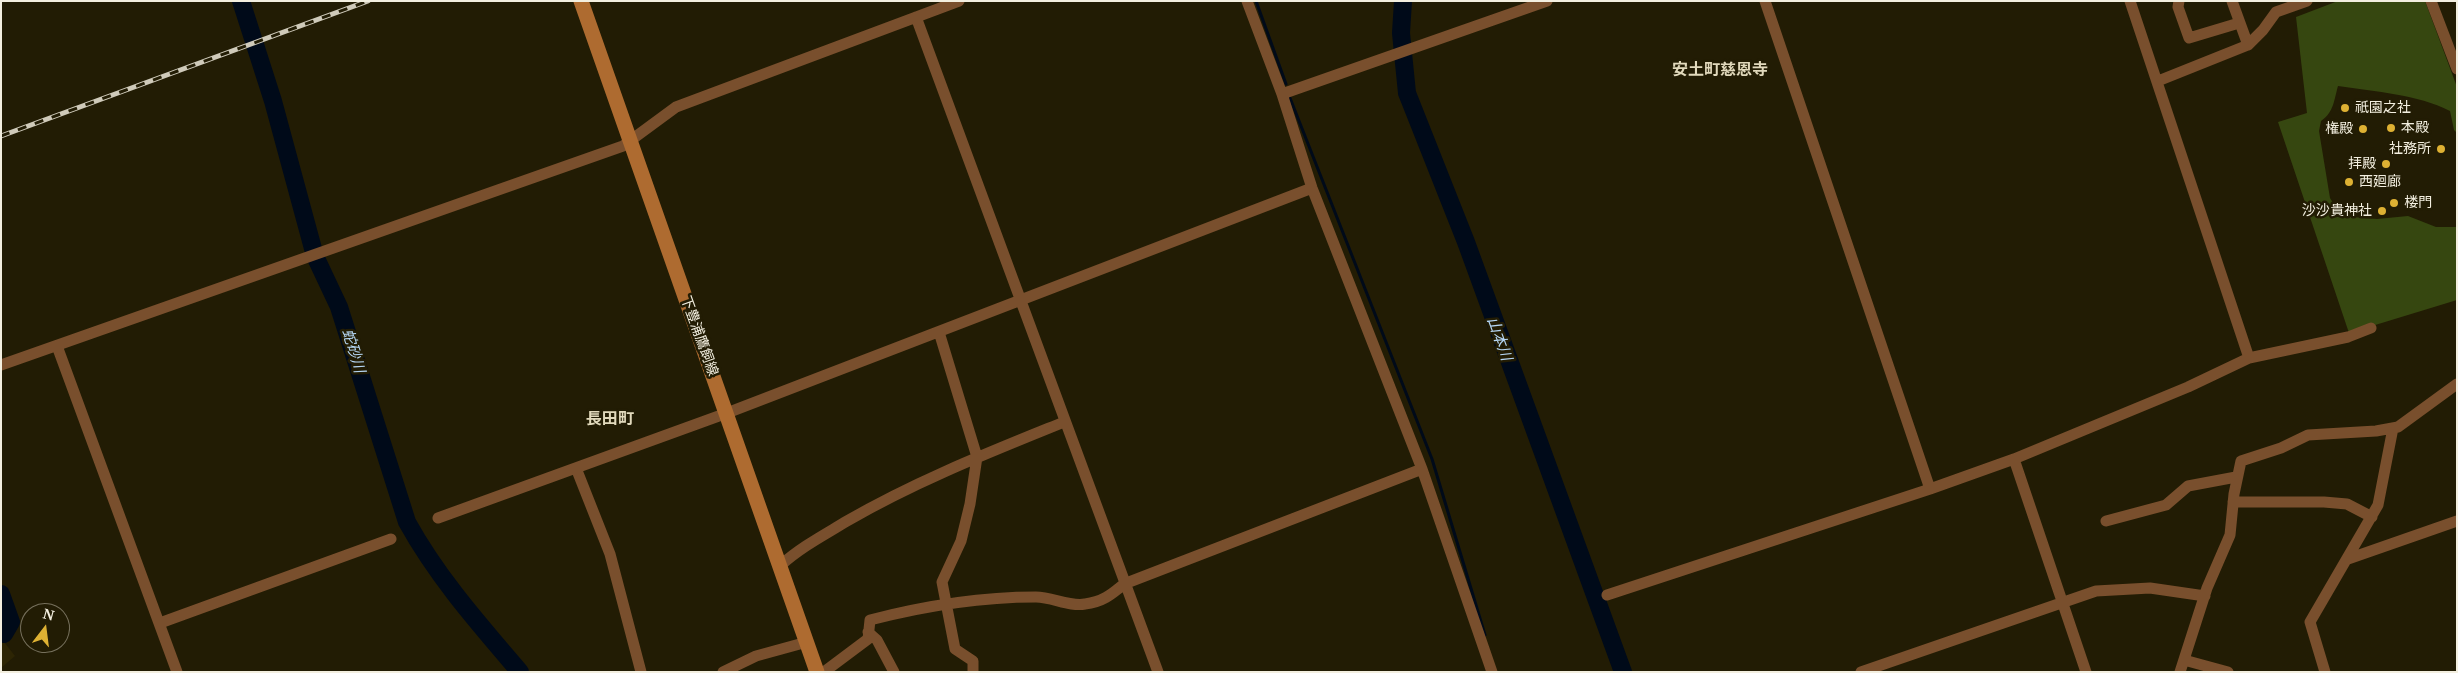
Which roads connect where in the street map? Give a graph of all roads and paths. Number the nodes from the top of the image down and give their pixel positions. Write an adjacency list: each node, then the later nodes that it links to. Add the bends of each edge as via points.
1 (580, 1): 19 (main road, 下豊浦鷹飼線)
2 (959, 1): 13 (street)
3 (1248, 1): 18 (street)
4 (1547, 1): 18 (street)
5 (1765, 1): 36 (street)
6 (2130, 1): 17 (street)
7 (2179, 1): 14 (street, via 2178,7 2189,38)
8 (2232, 1): 14 (street)
9 (2269, 1): 12 (street)
10 (2307, 1): 12 (street)
11 (2431, 1): 16 (street)
12 (2276, 12): 15 (street)
13 (916, 17): 19 (street, via 676,107); 21 (street)
14 (2239, 23): 15 (street)
15 (2248, 45): 17 (street)
16 (2457, 69)
17 (2158, 81): 25 (street)
18 (1282, 94): 20 (street)
19 (630, 142): 24 (street); 28 (main road, 下豊浦鷹飼線)
20 (1312, 188): 21 (street); 34 (street)
21 (1021, 298): 23 (street); 29 (street)
22 (2371, 328): 25 (street, via 2348,337)
23 (939, 332): 28 (street); 31 (street)
24 (57, 346): 26 (street); 50 (street)
25 (2249, 358): 32 (street)
26 (1, 365)
27 (2457, 384): 30 (street)
28 (726, 413): 33 (street); 44 (main road, 下豊浦鷹飼線)
29 (1064, 422): 31 (street); 45 (street)
30 (2393, 428): 35 (street, via 2308,435 2241,461); 38 (street, via 2378,505)
31 (977, 457): 44 (street, via 879,503 797,550); 49 (street, via 961,541 942,582)
32 (2014, 460): 36 (street); 48 (street)
33 (576, 468): 39 (street); 56 (street, via 610,554)
34 (1422, 469): 45 (street); 62 (street)
35 (2236, 477): 37 (street); 40 (street, via 2188,486 2166,505)
36 (1930, 490): 46 (street)
37 (2233, 502): 38 (street, via 2347,504); 47 (street, via 2230,535)
38 (2372, 517): 43 (street)
39 (438, 518)
40 (2106, 521)
41 (2457, 521): 43 (street)
42 (391, 539): 50 (street)
43 (2348, 559): 67 (street, via 2310,622)
44 (781, 565): 52 (main road, 下豊浦鷹飼線)
45 (1124, 584): 49 (street, via 1104,600 1082,605 1038,597); 61 (street)
46 (1606, 595)
47 (2205, 596): 48 (street, via 2150,588 2123,588 2096,591); 53 (street)
48 (2061, 602): 63 (street); 64 (street)
49 (947, 604): 51 (street, via 870,620); 60 (street, via 955,649 973,661)
50 (160, 623): 55 (street)
51 (868, 632): 54 (street, via 868,639); 59 (street, via 877,640)
52 (807, 642): 57 (street, via 756,656); 58 (main road, 下豊浦鷹飼線)
53 (2184, 660): 65 (street); 66 (street)
54 (831, 670)
55 (177, 672)
56 (641, 672)
57 (723, 672)
58 (817, 672)
59 (894, 672)
60 (973, 672)
61 (1158, 672)
62 (1492, 672)
63 (1861, 672)
64 (2086, 672)
65 (2180, 672)
66 (2228, 672)
67 (2325, 672)

